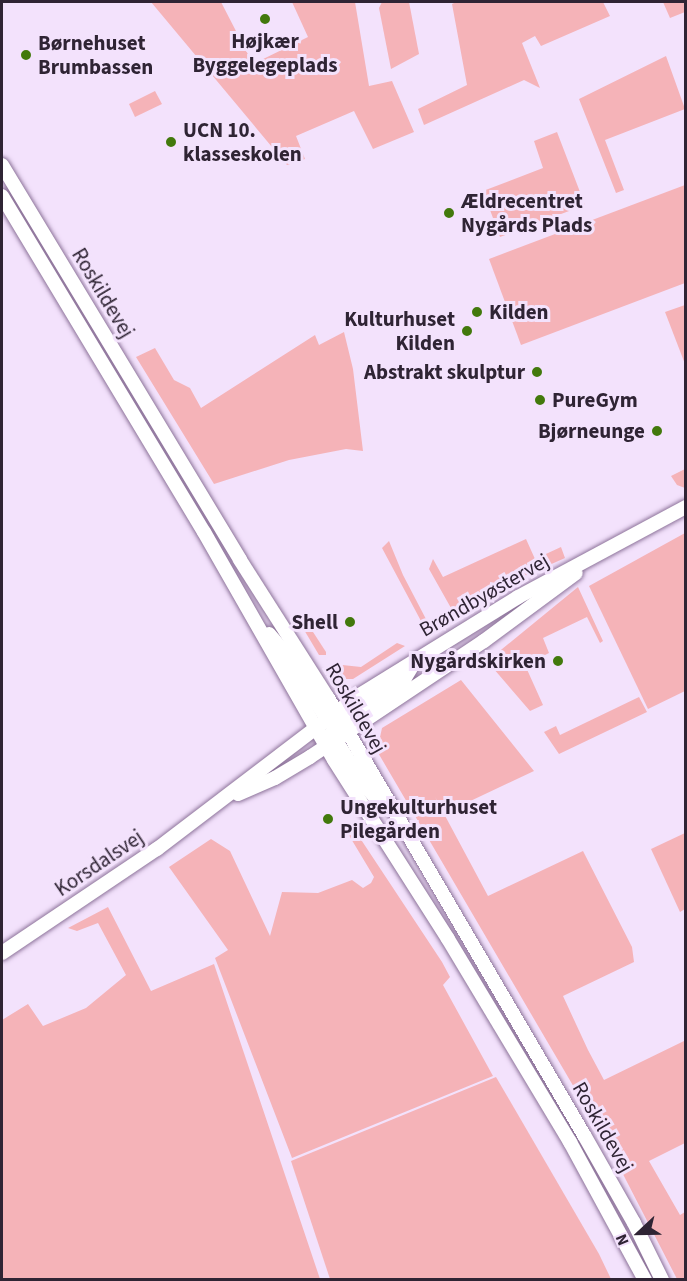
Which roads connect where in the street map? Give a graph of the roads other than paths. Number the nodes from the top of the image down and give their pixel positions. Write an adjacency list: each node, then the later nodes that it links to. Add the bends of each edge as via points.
1 (2, 165): 5 (main road, Roskildevej, via 240,560)
2 (2, 195): 5 (main road, Roskildevej, via 248,609)
3 (686, 507): 4 (main road, Brøndbyøstervej)
4 (586, 562): 5 (main road, Brøndbyøstervej, via 576,574 484,641); 5 (main road, Brøndbyøstervej, via 518,597 417,658)
5 (331, 729): 6 (main road, Korsdalsvej); 6 (main road, Korsdalsvej, via 275,778); 8 (main road, Roskildevej, via 442,929 570,1142); 9 (main road, Roskildevej, via 400,825 584,1135)
6 (218, 804): 7 (main road, Korsdalsvej)
7 (2, 953)
8 (645, 1280)
9 (663, 1280)

